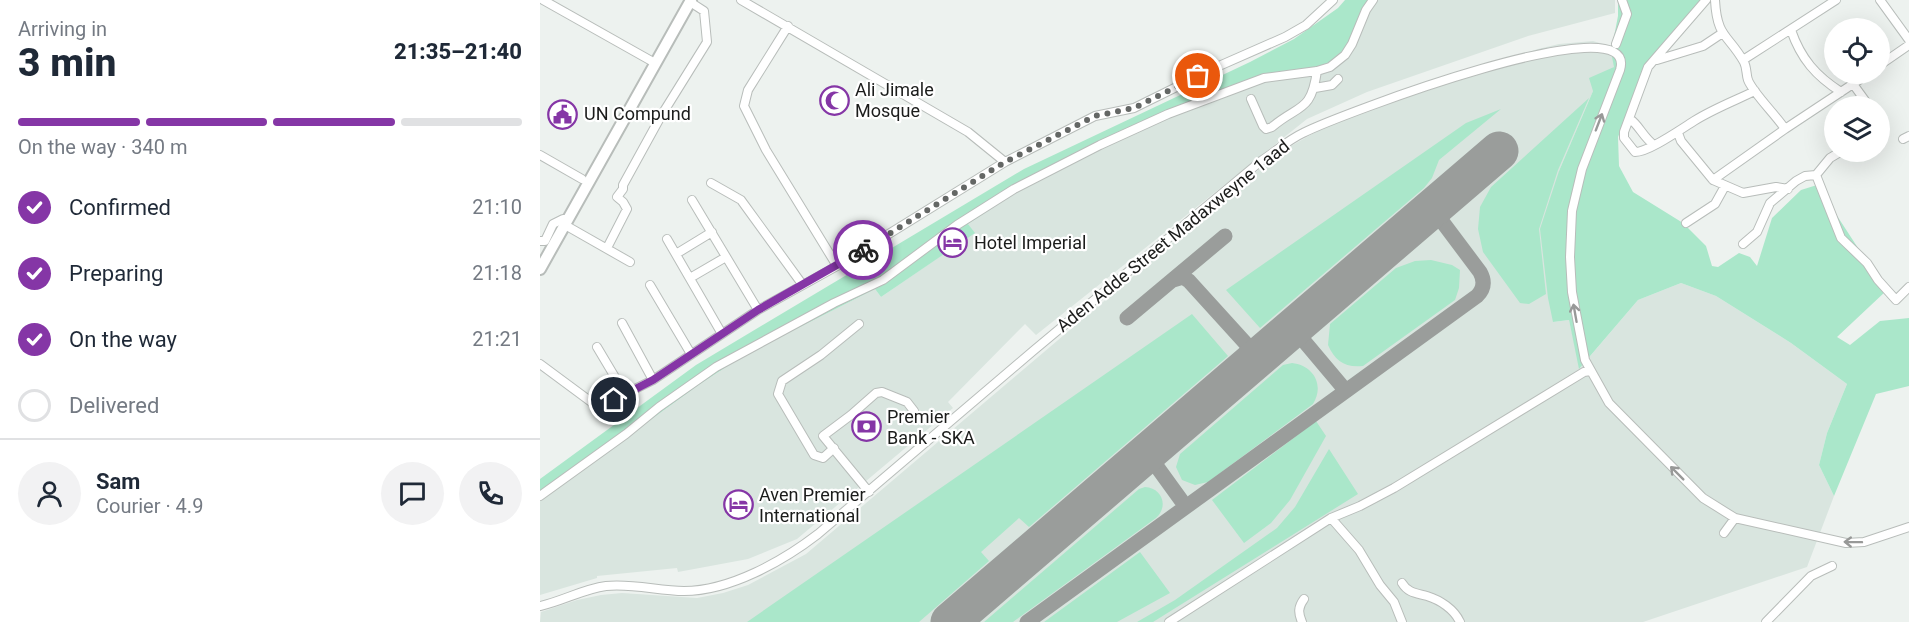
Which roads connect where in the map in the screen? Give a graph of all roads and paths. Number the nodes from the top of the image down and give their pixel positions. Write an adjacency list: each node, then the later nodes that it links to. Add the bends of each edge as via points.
1 (741, 0): 11 (street)
2 (1333, 0): 34 (street, via 1286,37 1134,108 1095,116)
3 (1373, 0): 20 (street, via 1346,55)
4 (1622, 0): 66 (street, one-way to 4, via 1572,292 1572,211 1582,169 1620,70 1621,57 1613,42 1627,14)
5 (1706, 0): 17 (street)
6 (1715, 0): 13 (street)
7 (1836, 0): 12 (street)
8 (1880, 0): 14 (street)
9 (542, 1): 19 (street)
10 (691, 1): 19 (main road); 49 (street, via 704,11 707,42 617,197 627,209)
11 (788, 26): 34 (street, via 968,132); 53 (street, via 748,90 744,106 765,150)
12 (1791, 30): 18 (street); 26 (street, via 1810,67)
13 (1722, 34): 17 (street, via 1703,46); 18 (street)
14 (1909, 40)
15 (1909, 45): 16 (street)
16 (1890, 58)
17 (1656, 60): 29 (street, via 1648,67)
18 (1743, 60): 25 (street)
19 (655, 63): 43 (main road)
20 (1317, 71): 24 (street); 72 (street, via 1264,78 1168,114 1014,189 883,280 716,367)
21 (1441, 72): 71 (street, Aden Adde Street Madaxweyne 1aad, via 1387,92 1300,134 1261,161)
22 (1338, 79): 24 (street)
23 (1853, 84): 26 (street); 27 (street)
24 (1315, 88): 28 (street, via 1309,102 1266,129)
25 (1755, 91): 30 (street); 31 (street)
26 (1841, 92): 30 (street)
27 (1862, 96)
28 (1251, 99)
29 (1630, 119): 32 (street); 32 (street, via 1624,138 1635,152)
30 (1785, 129): 38 (street)
31 (1678, 133): 32 (street); 38 (street)
32 (1654, 145)
33 (540, 155): 37 (street)
34 (1005, 162): 53 (street)
35 (1826, 162): 36 (street)
36 (1816, 174): 41 (street); 58 (street, via 1841,238 1896,300)
37 (582, 179)
38 (1713, 180): 40 (street)
39 (711, 183): 56 (street, via 741,200)
40 (1725, 186): 41 (street, via 1743,193 1776,187); 44 (street, via 1715,204)
41 (1788, 189): 48 (street, via 1770,202 1757,232)
42 (692, 200): 45 (street)
43 (566, 222): 47 (street, via 563,219 553,224 548,236); 49 (street); 54 (main road)
44 (1686, 223)
45 (712, 232): 50 (street); 51 (street)
46 (667, 239): 50 (street)
47 (540, 241)
48 (1743, 244)
49 (607, 248): 52 (street)
50 (676, 254): 55 (street)
51 (726, 256): 55 (street); 59 (street)
52 (630, 262)
53 (837, 266): 56 (street)
54 (540, 269)
55 (690, 278): 62 (street)
56 (802, 284): 59 (street)
57 (650, 285): 64 (street)
58 (1909, 287)
59 (758, 310): 62 (street)
60 (622, 323): 67 (street)
61 (859, 324): 70 (street, via 782,381 778,394 814,454 823,458)
62 (723, 334): 64 (street)
63 (597, 347): 68 (street)
64 (691, 354): 67 (street)
65 (540, 364): 68 (street, via 594,404 605,404)
66 (1590, 371): 73 (street, via 1394,488); 74 (street, one-way to 66, via 1703,498 1652,449 1609,403)
67 (653, 380): 68 (street)
68 (625, 394)
69 (914, 411): 70 (street, via 907,402 882,392 874,393 823,436)
70 (834, 448): 71 (street)
71 (869, 492): 82 (street, Aden Adde Street Madaxweyne 1aad, via 792,554 720,585 683,591 609,586)
72 (540, 496)
73 (1331, 518): 83 (street); 85 (street, via 1359,550 1394,602)
74 (1735, 518): 76 (street); 78 (street, one-way to 74, via 1846,543)
75 (1909, 527): 78 (street)
76 (1724, 533)
77 (1909, 533): 78 (street)
78 (1894, 534)
79 (1832, 566): 87 (street, via 1811,576)
80 (1402, 583): 86 (street, via 1410,592 1443,603)
81 (1304, 599): 84 (street, via 1299,613)
82 (540, 606)
83 (1169, 622)
84 (1302, 622)
85 (1402, 622)
86 (1460, 622)
87 (1766, 622)

